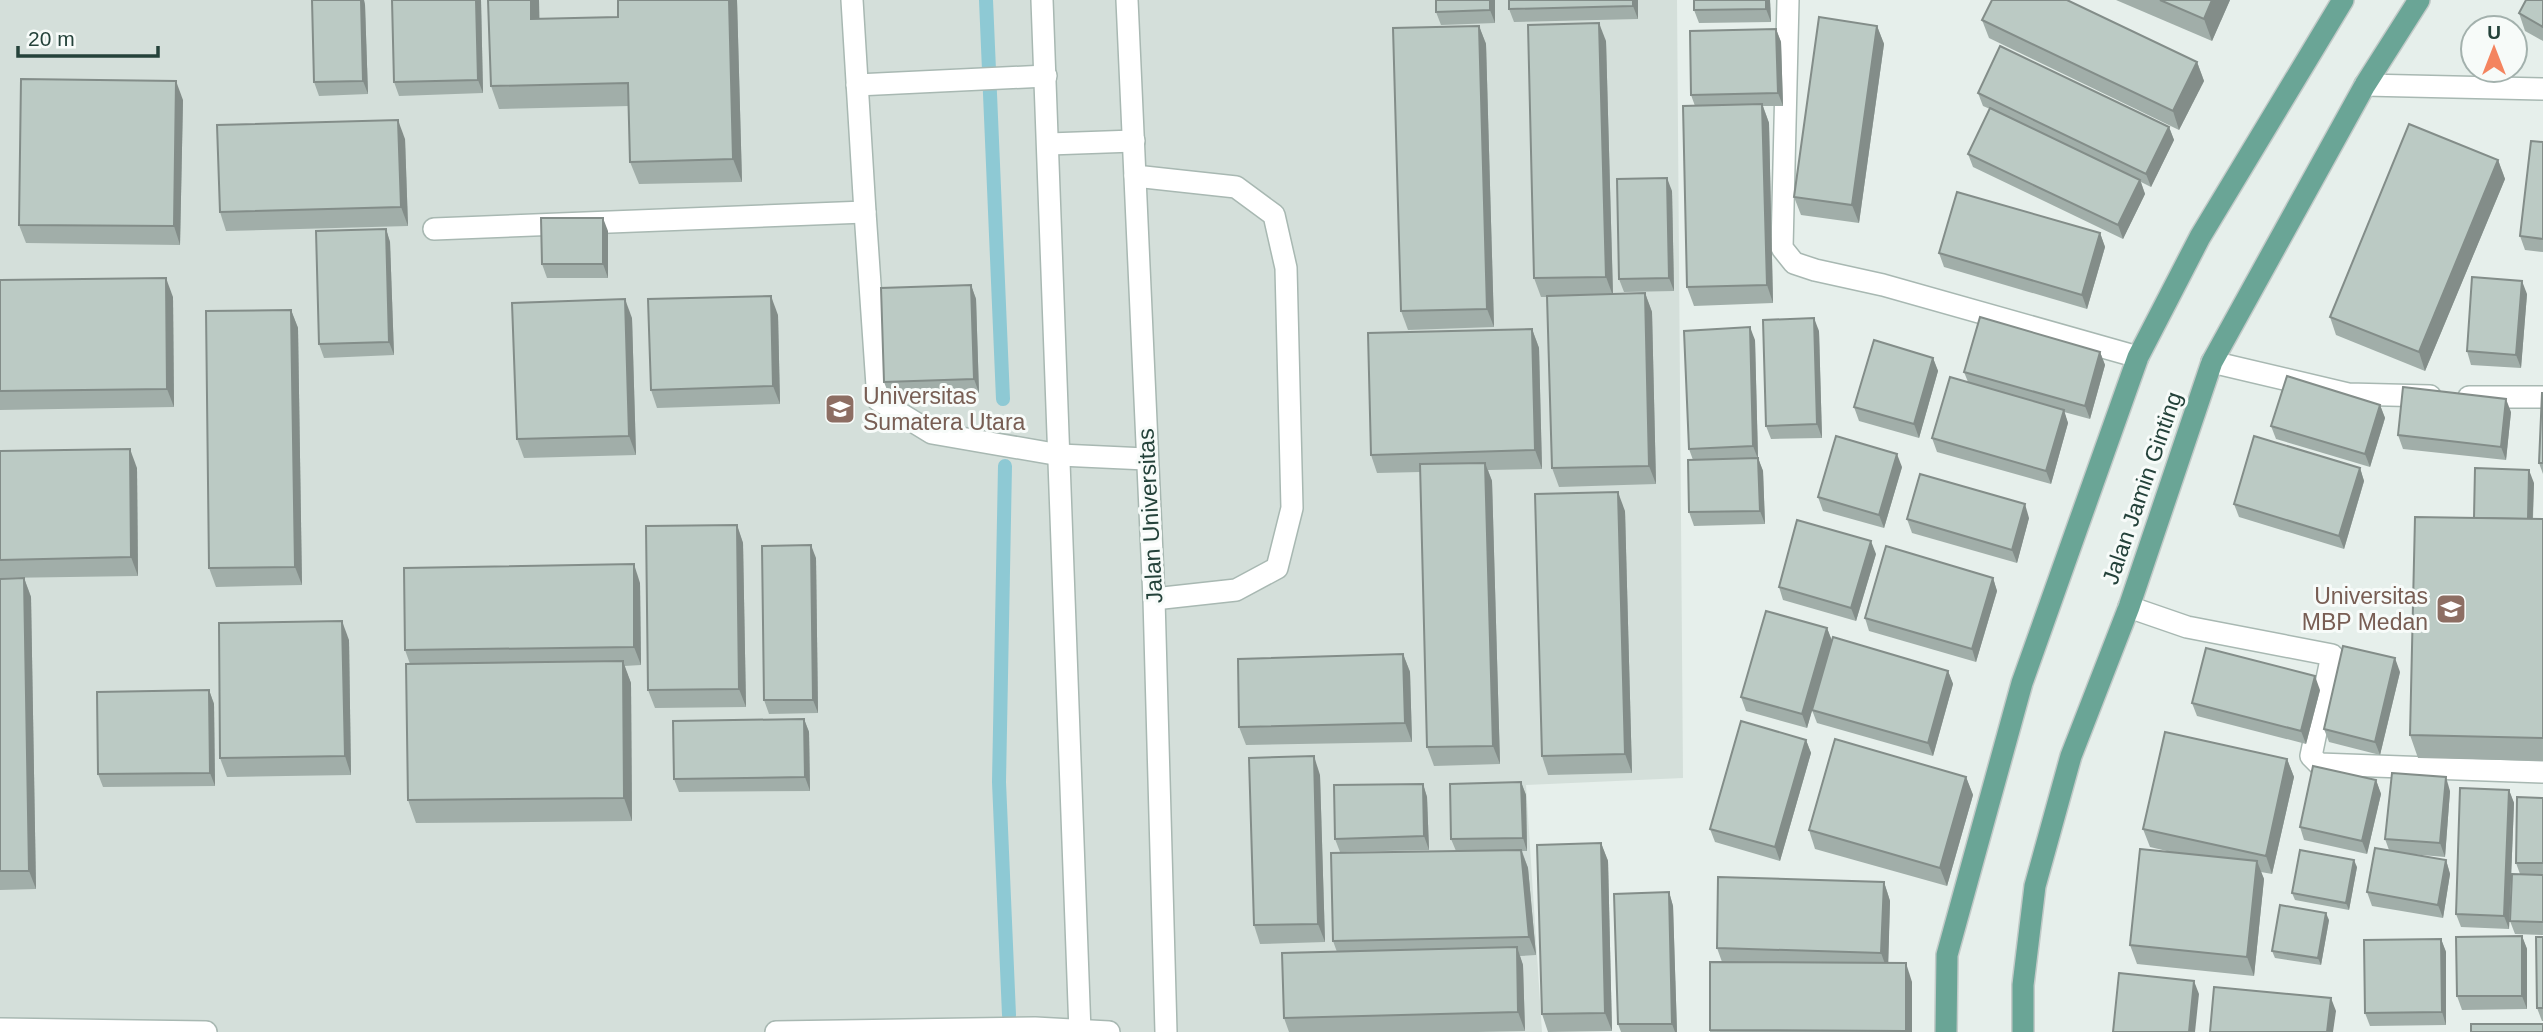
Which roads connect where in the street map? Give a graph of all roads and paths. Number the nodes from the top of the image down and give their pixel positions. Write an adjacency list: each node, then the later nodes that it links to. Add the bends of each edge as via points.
1 (852, 0): 8 (street)
2 (1042, 0): 7 (street)
3 (1127, 0): 11 (street, Jalan Universitas)
4 (1788, 0): 16 (street, via 1782,248 1794,263)
5 (2343, 0): 16 (main road, Jalan Jamin Ginting, via 2200,237)
6 (2419, 0): 9 (main road, Jalan Jamin Ginting)
7 (1046, 76): 8 (street); 12 (street)
8 (857, 85): 14 (street)
9 (2365, 85): 10 (street); 17 (main road, Jalan Jamin Ginting)
10 (2543, 89)
11 (1134, 141): 12 (street); 13 (street, Jalan Universitas)
12 (1049, 144): 19 (street)
13 (1135, 176): 20 (street, Jalan Universitas); 21 (street, via 1236,187 1273,215 1286,268 1292,508 1277,568 1236,590)
14 (865, 212): 15 (street); 19 (street, via 878,400 932,433)
15 (434, 229)
16 (2138, 357): 30 (main road, Jalan Jamin Ginting, via 2022,683 1947,955)
17 (2212, 362): 18 (street, via 2348,394); 22 (main road, Jalan Jamin Ginting)
18 (2543, 397)
19 (1060, 455): 20 (street); 25 (street)
20 (1146, 460): 21 (street, Jalan Universitas)
21 (1154, 599): 29 (street, Jalan Universitas)
22 (2129, 607): 23 (street, via 2187,627 2332,655 2311,756 2319,764); 31 (main road, Jalan Jamin Ginting, via 2071,756 2035,886 2023,985)
23 (2543, 772)
24 (0, 1029): 26 (street)
25 (1080, 1031): 27 (street); 28 (street)
26 (206, 1032)
27 (776, 1032)
28 (1109, 1032)
29 (1166, 1032)
30 (1946, 1032)
31 (2023, 1032)

